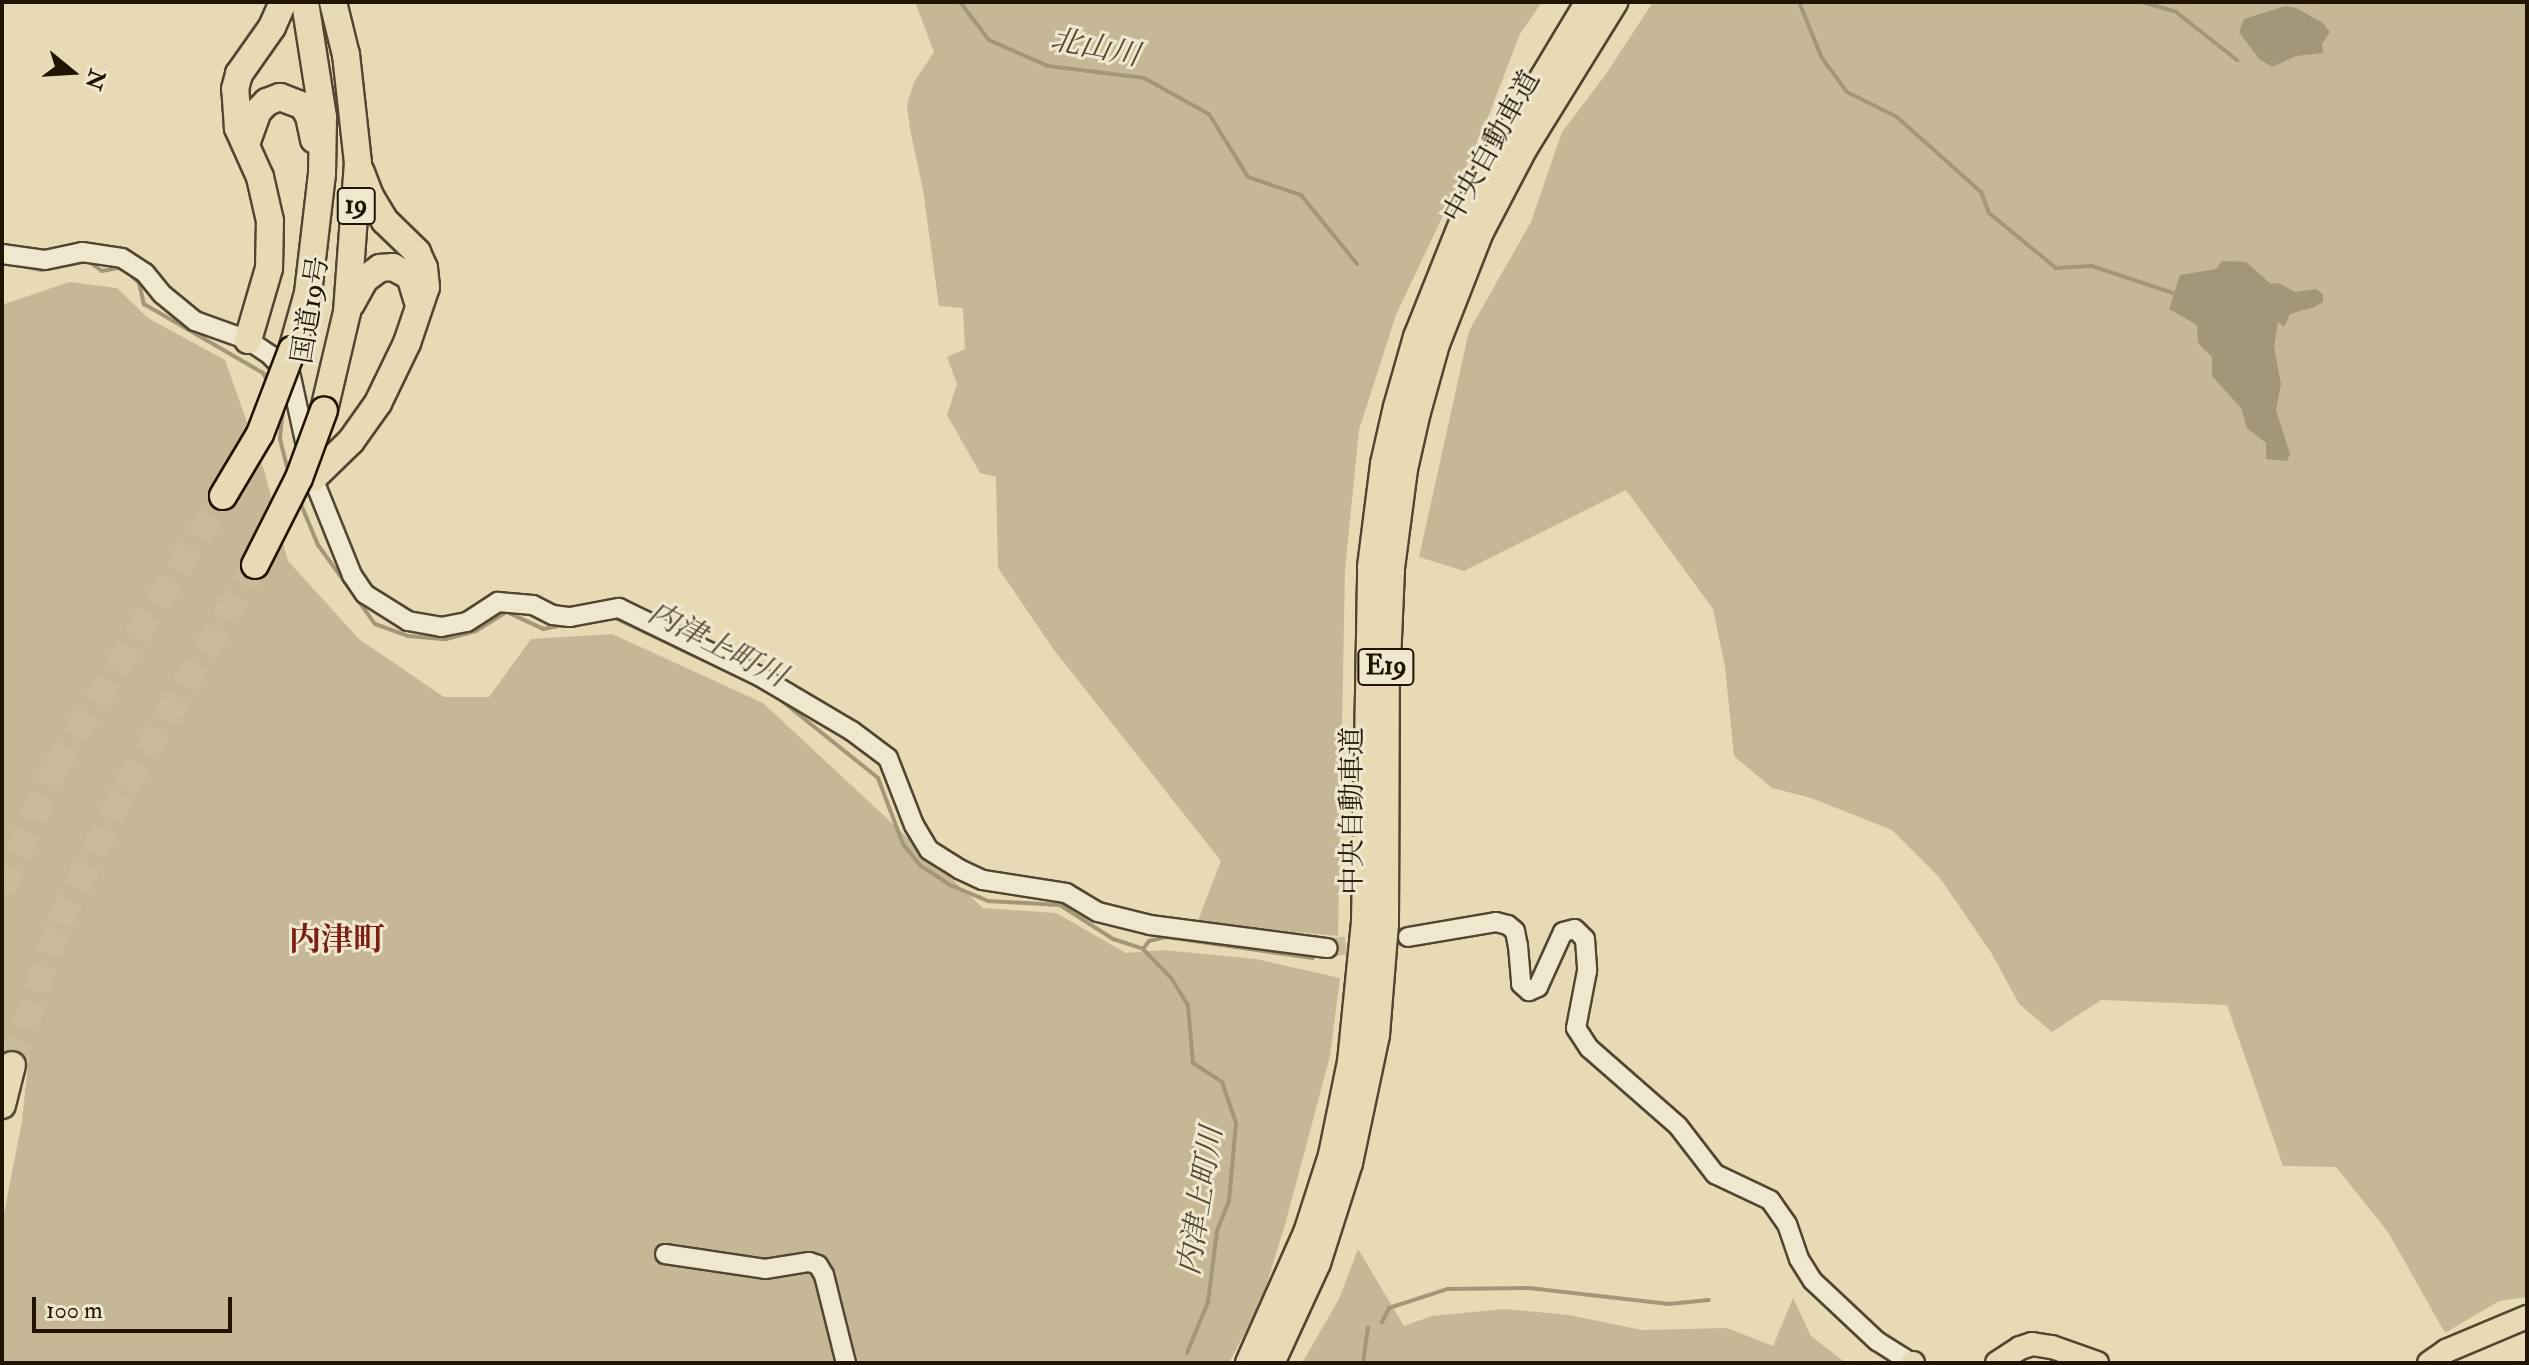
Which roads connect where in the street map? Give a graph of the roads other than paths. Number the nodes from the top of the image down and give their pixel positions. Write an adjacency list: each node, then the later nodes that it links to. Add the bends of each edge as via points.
1 (283, 2): 6 (highway, via 235,89 238,128)
2 (305, 2): 8 (highway, 国道19号 / 19, via 323,117)
3 (333, 2): 7 (highway, 国道19号 / 19, via 346,55)
4 (1589, 2): 23 (highway, 中央自動車道 / E19, via 1488,170 1463,222 1417,337 1397,407 1371,567 1365,922 1351,1062 1332,1155 1307,1233)
5 (1614, 2): 24 (highway, 中央自動車道 / E19, via 1524,148 1480,232 1445,319 1417,412 1396,521 1387,627 1385,923 1376,1035 1364,1106 1317,1263)
6 (246, 144): 8 (highway, via 251,125 267,102 292,100 309,116); 12 (highway, via 267,198 270,243 264,290)
7 (358, 163): 10 (highway, via 385,221 417,252 424,268 426,287); 11 (highway, 国道19号 / 19)
8 (322, 174): 14 (highway, 国道19号 / 19, bridge, via 308,293 292,350 260,434)
9 (2, 254): 12 (street, via 45,260 82,252 122,258 195,321)
10 (419, 311): 11 (highway, via 410,276 393,267 380,268 365,279); 13 (highway, via 378,403 351,441)
11 (347, 312): 15 (highway, 国道19号 / 19, bridge, via 324,410 299,478)
12 (248, 340): 13 (street, via 291,377)
13 (313, 478): 17 (street, via 352,575 365,594 408,621 441,627 467,622 498,602 533,605 570,617 619,608 759,676 888,758 929,850 959,869 983,880 1066,893 1098,912 1150,925)
14 (223, 496)
15 (255, 565)
16 (1408, 937): 25 (street, via 1496,922 1508,925 1515,931 1521,984 1529,991 1538,987 1563,932 1575,929 1585,939 1587,971 1576,1028 1589,1048 1678,1126 1715,1174 1770,1200 1813,1281 1877,1341)
17 (1328, 948)
18 (12, 1065): 19 (highway)
19 (2, 1105)
20 (665, 1254): 22 (street, via 765,1269 818,1265)
21 (2527, 1317): 28 (main road)
22 (846, 1363)
23 (1249, 1363)
24 (1271, 1363)
25 (1912, 1363)
26 (1997, 1363): 27 (main road, via 2032,1344)
27 (2097, 1363)
28 (2429, 1363)

